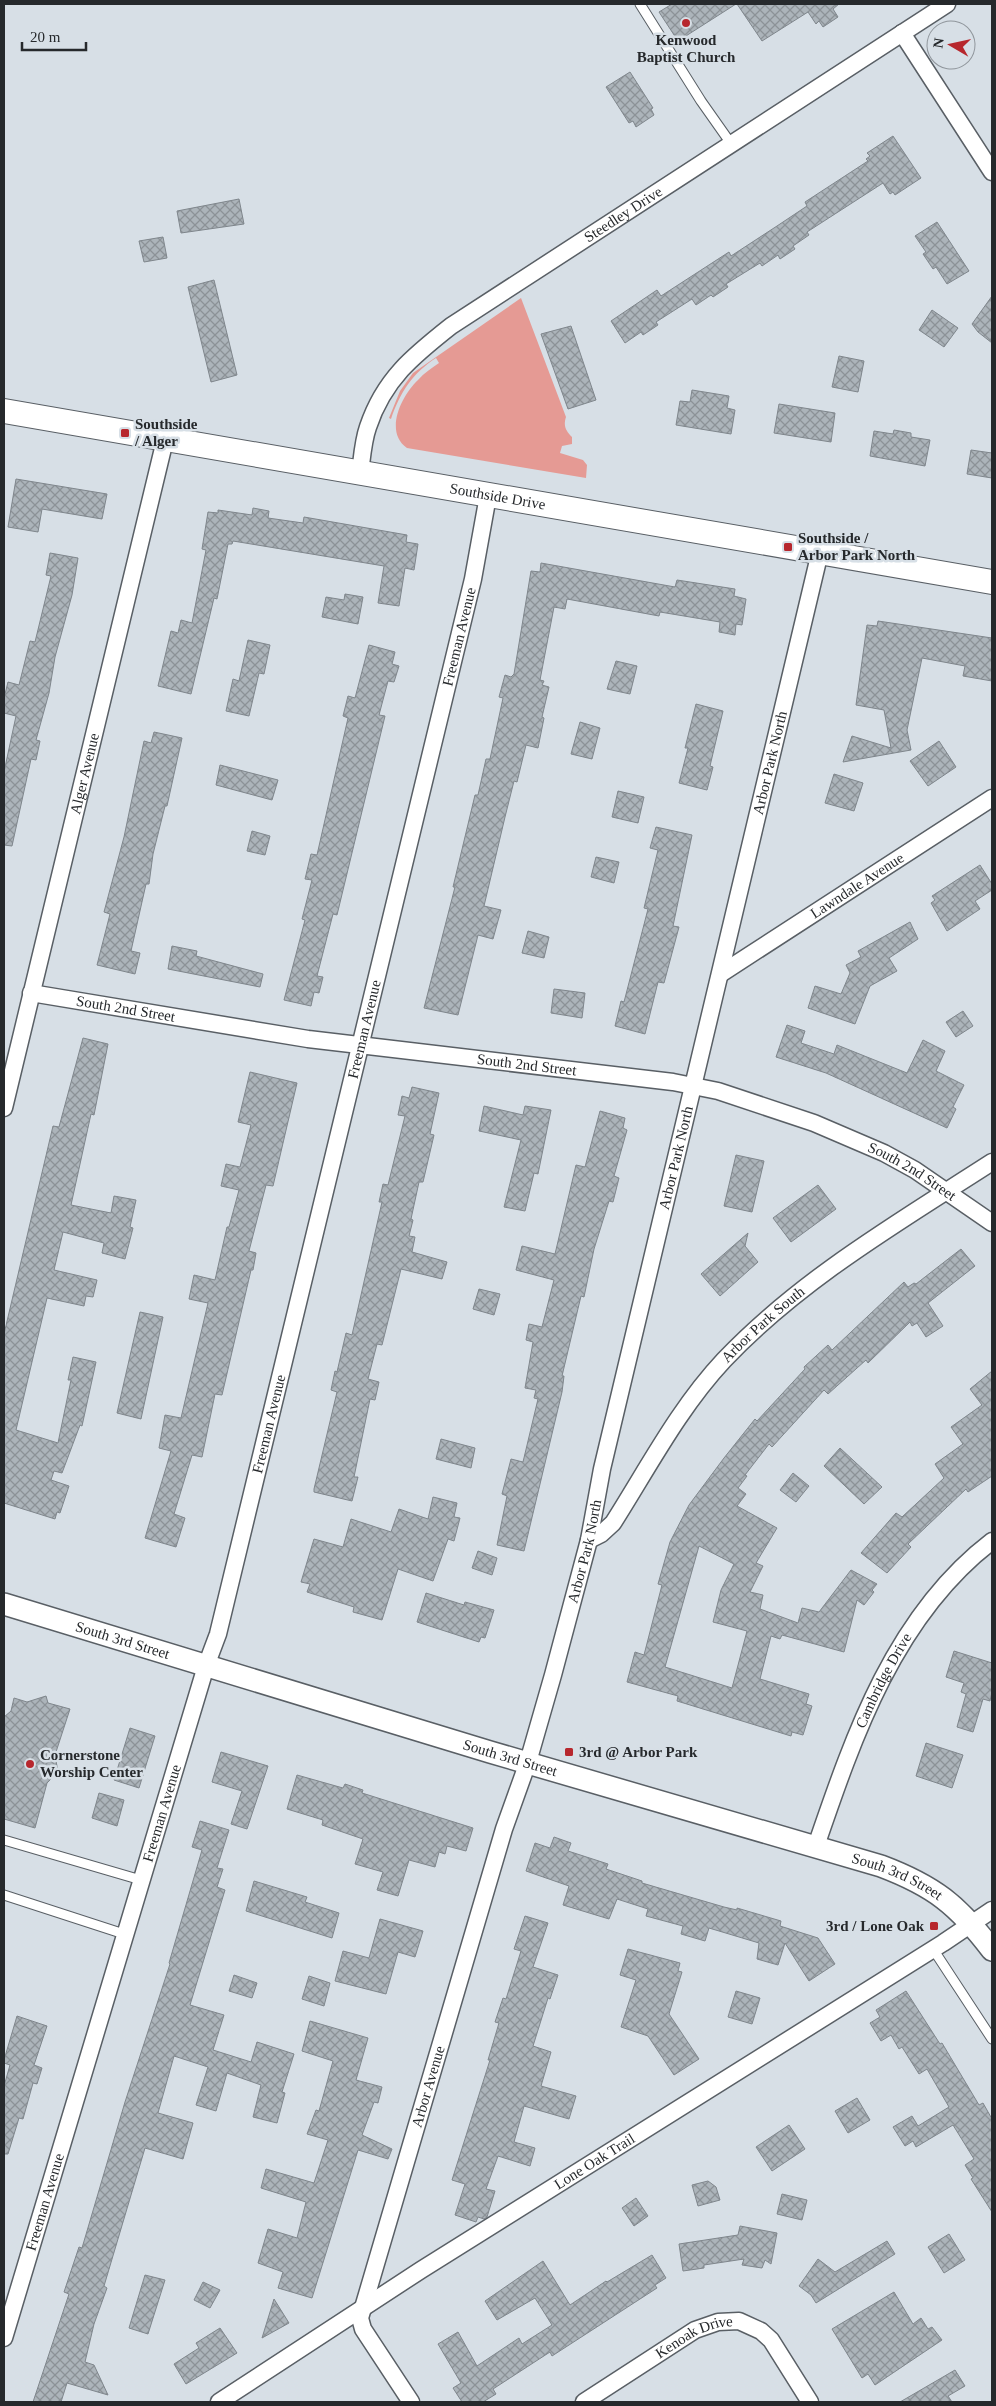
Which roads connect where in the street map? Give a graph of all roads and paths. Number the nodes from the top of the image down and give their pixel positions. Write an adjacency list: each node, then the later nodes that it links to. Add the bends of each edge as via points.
1 (640, 4): 4 (lane)
2 (947, 4): 3 (street, Steedley Drive)
3 (902, 33): 4 (street, Steedley Drive); 5 (street)
4 (732, 144): 8 (street, Steedley Drive, via 451,326 408,360 383,391 367,428)
5 (992, 172)
6 (4, 411): 7 (main road, Southside Drive)
7 (165, 440): 8 (main road, Southside Drive); 14 (street, Alger Avenue)
8 (360, 473): 9 (main road, Southside Drive)
9 (488, 496): 10 (main road, Southside Drive); 15 (street, Freeman Avenue, via 471,589)
10 (820, 552): 11 (main road, Southside Drive); 13 (street, Arbor Park North)
11 (992, 582)
12 (992, 798): 13 (street, Lawndale Avenue)
13 (722, 973): 16 (street, Arbor Park North)
14 (31, 993): 15 (street, South 2nd Street, via 299,1038); 17 (street, Alger Avenue)
15 (361, 1045): 16 (street, South 2nd Street); 24 (street, Freeman Avenue, via 229,1593)
16 (694, 1085): 19 (street, South 2nd Street, via 814,1123 884,1153); 21 (street, Arbor Park North)
17 (4, 1108)
18 (992, 1162): 19 (street, Arbor Park South)
19 (947, 1191): 20 (street, South 2nd Street); 21 (street, Arbor Park South, via 842,1260 761,1324 691,1400 613,1523)
20 (992, 1224)
21 (588, 1540): 25 (street, Arbor Park North)
22 (992, 1541): 27 (street, Cambridge Drive, via 936,1596 896,1651 866,1712)
23 (4, 1604): 24 (street, South 3rd Street)
24 (206, 1666): 25 (street, South 3rd Street); 28 (street, Freeman Avenue)
25 (528, 1762): 27 (street, South 3rd Street); 36 (street, Arbor Avenue, via 501,1838)
26 (4, 1840): 28 (lane)
27 (816, 1846): 31 (street, South 3rd Street, via 881,1866 921,1883 948,1900)
28 (141, 1880): 32 (street, Freeman Avenue)
29 (4, 1895): 32 (lane)
30 (992, 1910): 31 (street, Lone Oak Trail)
31 (972, 1923): 33 (street, Lone Oak Trail); 34 (street, South 3rd Street)
32 (124, 1934): 37 (street, Freeman Avenue)
33 (933, 1949): 35 (lane); 36 (street, Lone Oak Trail)
34 (992, 1950)
35 (992, 2039)
36 (362, 2309): 38 (street, Lone Oak Trail); 39 (street, Arbor Avenue, via 363,2330)
37 (4, 2338)
38 (220, 2402)
39 (411, 2402)
40 (584, 2402): 41 (street, Kenoak Drive, via 695,2330 718,2322 739,2321 762,2331 771,2340)
41 (810, 2402)

